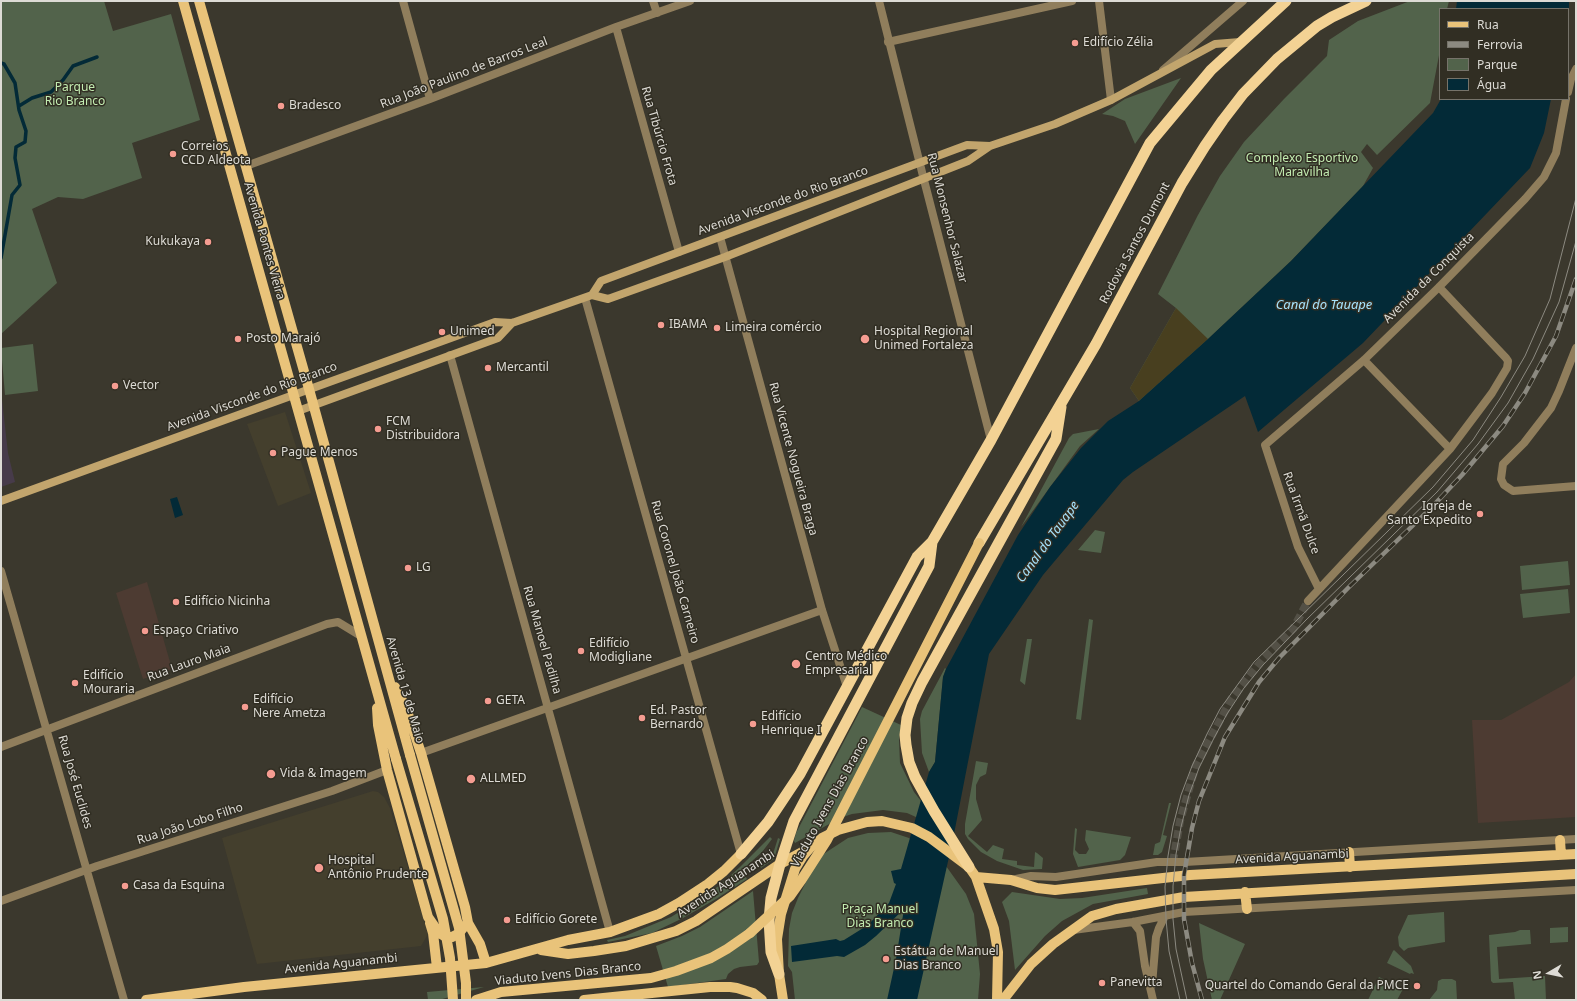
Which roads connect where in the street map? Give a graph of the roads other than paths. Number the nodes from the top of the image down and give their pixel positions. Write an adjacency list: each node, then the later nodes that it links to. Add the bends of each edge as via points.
1 (183, 1): 36 (main road, Avenida Pontes Vieira)
2 (199, 1): 24 (main road, Avenida Pontes Vieira)
3 (403, 1): 19 (street)
4 (653, 1): 12 (street)
5 (690, 1): 12 (street, Rua João Paulino de Barros Leal)
6 (879, 1): 14 (street, Rua Monsenhor Salazar)
7 (1072, 1): 14 (street)
8 (1099, 1): 20 (street)
9 (1243, 1): 17 (street, Avenida Visconde do Rio Branco)
10 (1286, 1): 15 (highway)
11 (1363, 2): 37 (highway, Rodovia Santos Dumont, via 1317,26 1277,60 1243,94 1223,120 1182,183)
12 (657, 14): 13 (street, Rua João Paulino de Barros Leal)
13 (616, 27): 19 (street, Rua João Paulino de Barros Leal); 27 (street, Rua Tibúrcio Frota)
14 (888, 42): 23 (street, Rua Monsenhor Salazar)
15 (1240, 42): 17 (main road, Avenida Visconde do Rio Branco, via 1215,44); 40 (highway, via 1211,70 1150,143)
16 (1576, 70): 18 (street)
17 (1156, 76): 20 (main road, Avenida Visconde do Rio Branco)
18 (1569, 88)
19 (430, 99): 24 (street, Rua João Paulino de Barros Leal)
20 (1112, 100): 22 (main road, Avenida Visconde do Rio Branco, via 1056,124)
21 (1566, 100): 29 (street, Avenida da Conquista, via 1556,153 1544,177)
22 (990, 146): 23 (main road, Avenida Visconde do Rio Branco, via 967,145); 25 (main road, Avenida Visconde do Rio Branco, via 968,161)
23 (920, 162): 25 (street, Rua Monsenhor Salazar); 26 (main road, Avenida Visconde do Rio Branco)
24 (246, 166): 35 (main road, Avenida Pontes Vieira)
25 (924, 180): 28 (main road, Avenida Visconde do Rio Branco); 40 (street, Rua Monsenhor Salazar)
26 (720, 237): 27 (main road, Avenida Visconde do Rio Branco); 28 (street, Rua Vicente Nogueira Braga)
27 (679, 252): 30 (main road, Avenida Visconde do Rio Branco, via 602,281)
28 (725, 257): 30 (main road, Avenida Visconde do Rio Branco, via 608,299); 50 (street, Rua Vicente Nogueira Braga)
29 (1439, 287): 34 (street, Avenida da Conquista); 42 (street, via 1508,361 1507,368 1492,393)
30 (589, 296): 31 (main road, Avenida Visconde do Rio Branco); 52 (street, Rua Coronel João Carneiro)
31 (512, 323): 33 (main road, Avenida Visconde do Rio Branco, via 498,338); 35 (main road, Avenida Visconde do Rio Branco, via 495,322)
32 (1576, 348): 43 (street, via 1551,408 1524,443 1503,464 1501,479 1504,485 1513,491)
33 (450, 355): 38 (main road, Avenida Visconde do Rio Branco); 56 (street, Rua Manoel Padilha)
34 (1364, 360): 41 (street, Avenida da Conquista); 42 (street)
35 (309, 389): 36 (main road, Avenida Visconde do Rio Branco); 38 (main road, Avenida 13 de Maio)
36 (294, 395): 39 (main road); 44 (main road, Avenida Visconde do Rio Branco)
37 (1062, 401): 46 (highway, Rodovia Santos Dumont); 69 (highway, via 1056,439 922,682 907,718 906,745 915,777)
38 (314, 405): 39 (main road, Avenida Visconde do Rio Branco); 53 (main road, Avenida 13 de Maio)
39 (298, 411): 51 (main road)
40 (991, 440): 45 (highway)
41 (1265, 445): 48 (street, Rua Irmã Dulce, via 1298,547)
42 (1450, 449): 48 (street)
43 (1576, 486)
44 (1, 501)
45 (932, 542): 54 (highway, via 917,557); 68 (highway, via 929,566 794,821)
46 (979, 543): 94 (main road, Viaduto Ivens Dias Branco, bridge, via 827,840 790,896 772,914 727,949 676,971 651,978 501,992)
47 (1, 571): 57 (street, Rua José Euclides)
48 (1319, 589): 49 (street)
49 (1308, 601)
50 (822, 610): 52 (street); 54 (street, Rua Vicente Nogueira Braga)
51 (361, 636): 55 (main road); 57 (street, Rua Lauro Maia, via 338,622 327,624)
52 (687, 658): 56 (street); 65 (street, Rua Coronel João Carneiro)
53 (386, 671): 59 (main road, via 406,708); 93 (main road, Avenida 13 de Maio, bridge, via 453,903 459,928)
54 (847, 686): 65 (highway, via 800,774 764,828)
55 (376, 692): 60 (main road, via 378,725); 92 (main road, bridge, via 443,919 449,951)
56 (548, 707): 59 (street); 84 (street, Rua Manoel Padilha)
57 (47, 730): 58 (street, Rua Lauro Maia); 71 (street, Rua José Euclides)
58 (1, 747)
59 (421, 752): 78 (main road)
60 (387, 770): 71 (street, Rua João Lobo Filho, via 332,791); 81 (main road)
61 (1576, 839): 62 (street, Avenida Aguanambi)
62 (1560, 840): 64 (street, Avenida Aguanambi); 67 (main road)
63 (810, 848): 68 (main road, Avenida Aguanambi); 69 (main road, via 838,830 867,822 882,821 912,828 929,837); 88 (main road, via 795,869 781,914 777,939)
64 (1349, 852): 70 (main road); 74 (street, Avenida Aguanambi, via 1156,862)
65 (741, 854): 84 (main road, Avenida Aguanambi, via 708,884 679,903 659,914)
66 (1576, 854): 67 (main road, Avenida Aguanambi)
67 (1561, 855): 70 (main road, Avenida Aguanambi)
68 (780, 864): 85 (main road, Avenida Aguanambi, via 696,921 676,931 626,946 594,951 568,954); 88 (highway, via 771,898 769,920 771,952)
69 (970, 867): 73 (main road)
70 (1350, 867): 74 (main road, Avenida Aguanambi, via 1190,874 1055,890 1037,888)
71 (87, 870): 77 (street, Rua João Lobo Filho); 90 (street, Rua José Euclides)
72 (1576, 874): 76 (main road)
73 (976, 877): 74 (main road, Avenida Aguanambi); 98 (main road, via 992,923 998,952)
74 (1011, 880)
75 (1576, 890): 79 (street)
76 (1245, 892): 79 (main road); 83 (main road, via 1184,897 1116,909 1092,916)
77 (1, 901)
78 (465, 907): 81 (main road, via 463,928 452,937 439,933); 86 (main road, via 468,923 480,944)
79 (1247, 909): 80 (street, via 1184,912)
80 (1165, 916): 82 (street); 89 (street, via 1156,937)
81 (428, 918): 87 (main road, via 433,934)
82 (1133, 922): 83 (street); 89 (street, via 1140,931)
83 (1072, 930): 99 (main road, via 1031,964)
84 (610, 932): 85 (main road, Avenida Aguanambi)
85 (537, 949): 86 (main road, Avenida Aguanambi)
86 (486, 963): 87 (main road, Avenida Aguanambi)
87 (437, 968): 91 (main road, Avenida Aguanambi, via 244,987)
88 (779, 974): 97 (main road)
89 (1152, 996)
90 (124, 1000)
91 (146, 1000)
92 (453, 1000)
93 (466, 1000)
94 (476, 1000)
95 (584, 1000): 96 (main road, via 723,987 753,993)
96 (762, 1000)
97 (783, 1000)
98 (997, 1000)
99 (1003, 1000)

